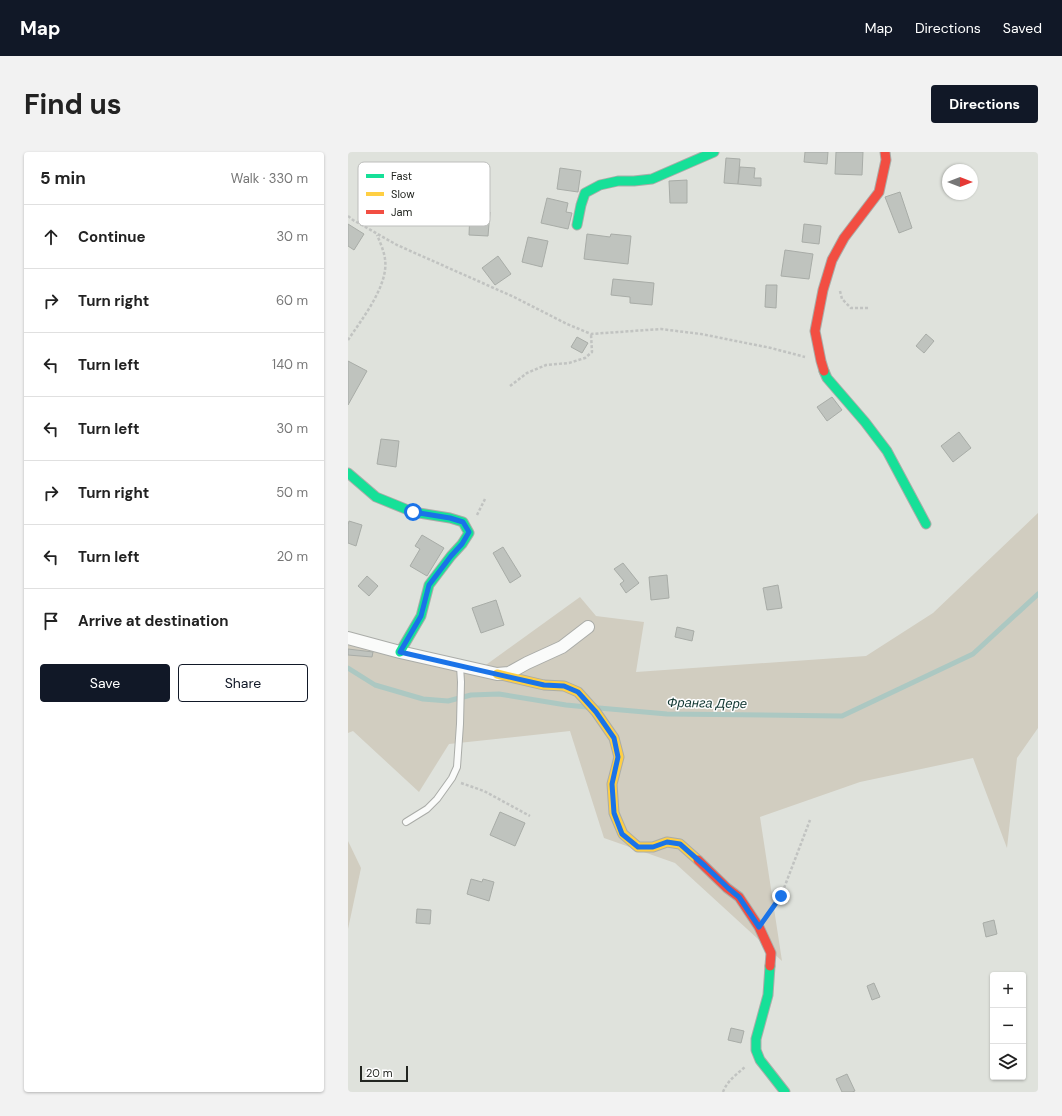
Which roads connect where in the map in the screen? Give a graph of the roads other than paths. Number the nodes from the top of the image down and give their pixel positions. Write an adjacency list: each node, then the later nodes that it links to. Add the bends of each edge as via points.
1 (714, 152): 3 (street, via 652,179 600,185 586,193)
2 (885, 152): 5 (street, via 886,160 879,192 844,238 832,260 815,331 827,378 866,422 887,451)
3 (576, 225)
4 (348, 473): 8 (street, via 376,496 413,512 463,522 469,532 429,585 421,616)
5 (926, 524)
6 (588, 627): 10 (street, via 562,647 509,673)
7 (348, 638): 8 (street)
8 (400, 652): 9 (street)
9 (460, 666): 10 (street); 11 (lane, via 457,767 437,799 427,809)
10 (497, 674): 12 (street, via 544,685 564,686 578,692 614,738 618,757 612,784 614,813 622,834 638,847 653,847 667,842 680,844 739,897 759,927 771,953 768,995 756,1039 756,1050 760,1060)
11 (406, 822)
12 (785, 1092)

